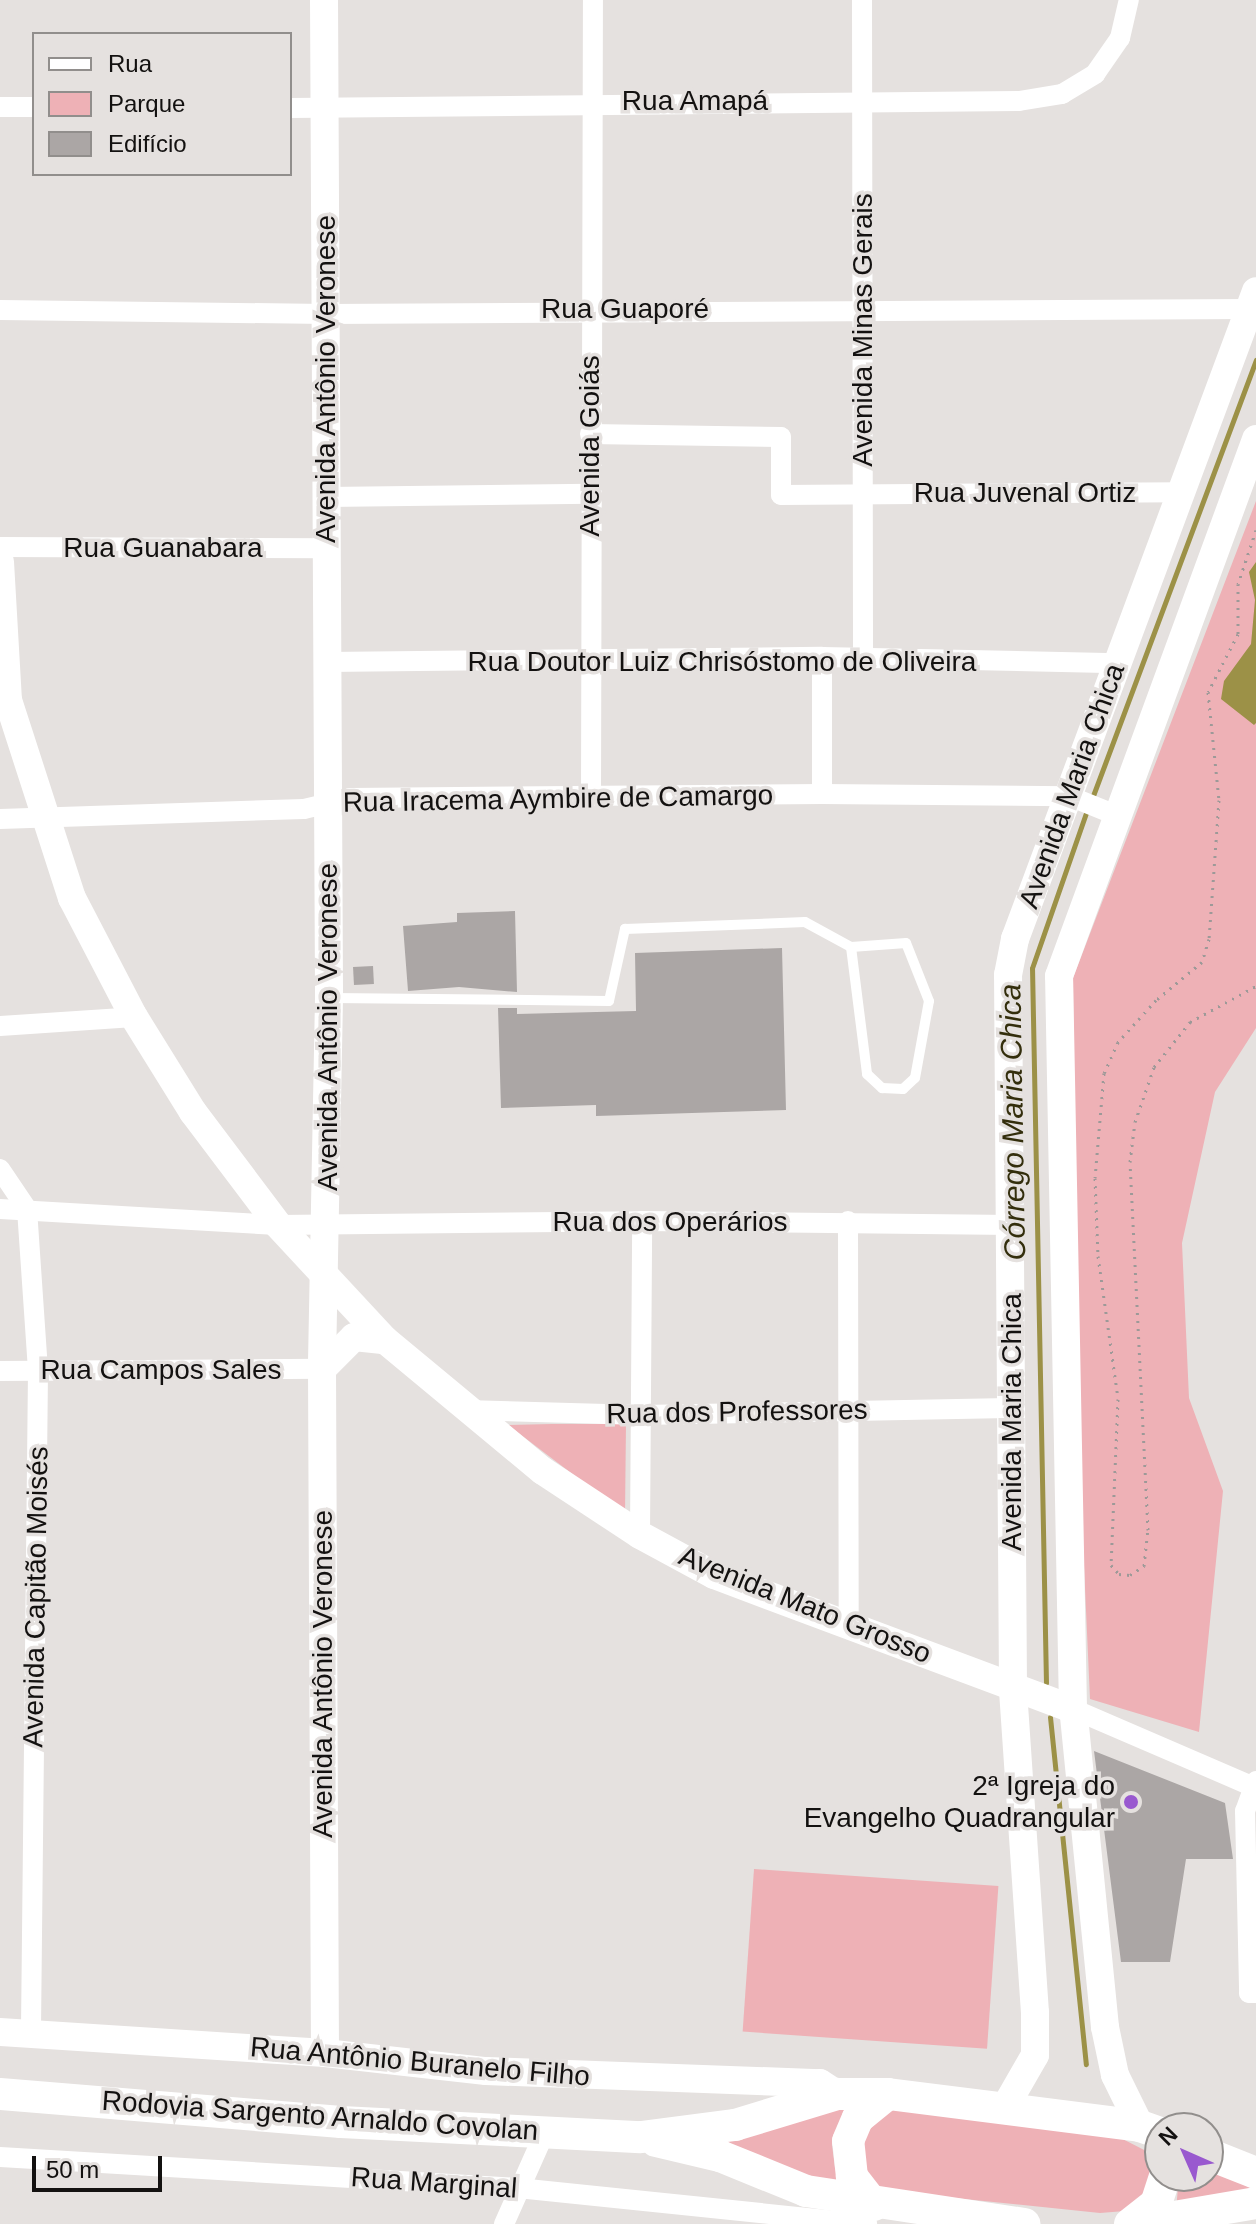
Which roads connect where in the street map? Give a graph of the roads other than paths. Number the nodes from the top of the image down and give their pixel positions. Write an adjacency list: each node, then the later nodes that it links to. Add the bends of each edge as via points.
1 (324, 0): 10 (street, Avenida Antônio Veronese)
2 (593, 0): 6 (street, Avenida Goiás)
3 (862, 0): 5 (street, Avenida Minas Gerais)
4 (1129, 0): 5 (street, Rua Amapá, via 1120,38 1095,74 1062,94 1019,101)
5 (861, 101): 6 (street, Rua Amapá); 12 (street, Avenida Minas Gerais)
6 (589, 102): 10 (street, Rua Amapá); 13 (street, Avenida Goiás)
7 (0, 107): 8 (street)
8 (32, 107)
9 (292, 108): 10 (street, Rua Amapá)
10 (326, 108): 15 (street, Avenida Antônio Veronese)
11 (1253, 300): 12 (street, Rua Guaporé); 18 (street, Avenida Maria Chica)
12 (863, 308): 13 (street, Rua Guaporé); 20 (street, Avenida Minas Gerais)
13 (590, 309): 15 (street, Rua Guaporé); 16 (street, Avenida Goiás)
14 (0, 310): 15 (street, Rua Guaporé)
15 (326, 314): 21 (street, Avenida Antônio Veronese)
16 (590, 434): 19 (street, Avenida Goiás); 20 (street, Rua Juvenal Ortiz, via 781,437 781,495)
17 (1252, 458): 36 (street, Avenida Maria Chica)
18 (1181, 492): 20 (street, Rua Juvenal Ortiz); 30 (street, Avenida Maria Chica)
19 (591, 494): 21 (street); 27 (street, Avenida Goiás)
20 (864, 494): 28 (street, Avenida Minas Gerais)
21 (327, 497): 23 (street, Avenida Antônio Veronese)
22 (0, 547): 23 (street, Rua Guanabara)
23 (327, 548): 29 (street, Avenida Antônio Veronese)
24 (0, 562): 25 (street, Avenida Mato Grosso)
25 (0, 627): 35 (street, Avenida Mato Grosso, via 8,700)
26 (822, 657): 27 (street, Rua Doutor Luiz Chrisóstomo de Oliveira); 28 (street, Rua Doutor Luiz Chrisóstomo de Oliveira); 31 (street)
27 (591, 661): 29 (street, Rua Doutor Luiz Chrisóstomo de Oliveira); 32 (street, Avenida Goiás)
28 (863, 661): 30 (street, Rua Doutor Luiz Chrisóstomo de Oliveira)
29 (327, 662): 34 (street, Avenida Antônio Veronese)
30 (1118, 663): 33 (street, Avenida Maria Chica)
31 (822, 794): 32 (street, Rua Iracema Aymbire de Camargo); 33 (street, Rua Iracema Aymbire de Camargo)
32 (591, 795): 34 (street, Rua Iracema Aymbire de Camargo, via 350,798)
33 (1072, 796): 36 (street); 49 (street, Avenida Maria Chica, via 1015,939 1008,975)
34 (327, 803): 35 (street, Rua Iracema Aymbire de Camargo, via 304,809); 39 (street, Avenida Antônio Veronese)
35 (44, 814): 37 (street, Rua Iracema Aymbire de Camargo); 40 (street, Avenida Mato Grosso, via 72,898)
36 (1113, 814): 62 (street, Avenida Maria Chica, via 1059,976)
37 (0, 819)
38 (851, 947): 38 (lane, via 867,1074 882,1088 903,1089 915,1078 929,1001 906,943); 39 (lane, via 805,922 625,929 609,1001)
39 (329, 998): 48 (street, Avenida Antônio Veronese)
40 (134, 1017): 41 (street); 47 (street, Avenida Mato Grosso, via 193,1112)
41 (0, 1026)
42 (0, 1169): 44 (street)
43 (0, 1209): 44 (street, Rua dos Operários)
44 (27, 1209): 47 (street, Rua dos Operários); 54 (street, Avenida Capitão Moisés)
45 (642, 1221): 46 (street, Rua dos Operários); 48 (street, Rua dos Operários); 58 (street)
46 (848, 1221): 49 (street, Rua dos Operários); 57 (street)
47 (278, 1225): 48 (street, Rua dos Operários); 50 (street, Avenida Mato Grosso)
48 (328, 1225): 50 (street, Avenida Antônio Veronese)
49 (1013, 1225): 55 (street, Avenida Maria Chica)
50 (323, 1272): 51 (street, Avenida Mato Grosso); 52 (street, Avenida Antônio Veronese)
51 (385, 1340): 52 (street, via 354,1337); 56 (street, Avenida Mato Grosso)
52 (322, 1369): 54 (street, Rua Campos Sales); 67 (street, Avenida Antônio Veronese)
53 (0, 1371): 54 (street, Rua Campos Sales)
54 (38, 1371): 66 (street, Avenida Capitão Moisés)
55 (1009, 1408): 57 (street, Rua dos Professores); 61 (street, Avenida Maria Chica)
56 (465, 1410): 58 (street, Rua dos Professores); 59 (street, Avenida Mato Grosso, via 543,1471)
57 (847, 1411): 58 (street, Rua dos Professores); 60 (street)
58 (642, 1415): 59 (street)
59 (640, 1535): 60 (street, Avenida Mato Grosso, via 714,1575)
60 (849, 1625): 61 (street, Avenida Mato Grosso)
61 (1013, 1687): 62 (street, Avenida Mato Grosso); 71 (street, Avenida Maria Chica, via 1035,2055)
62 (1073, 1709): 63 (street); 72 (street, Avenida Maria Chica, via 1105,2027 1115,2075)
63 (1255, 1786): 64 (street, via 1245,1811)
64 (1253, 1993)
65 (0, 2032): 66 (street, Rua Antônio Buranelo Filho)
66 (31, 2033): 67 (street, Rua Antônio Buranelo Filho)
67 (325, 2053): 69 (street, Rua Antônio Buranelo Filho, via 501,2072 820,2083)
68 (0, 2094): 73 (main road, Rodovia Sargento Arnaldo Covolan, via 341,2122)
69 (837, 2094): 70 (main road, Rodovia Sargento Arnaldo Covolan); 75 (main road, Rodovia Sargento Arnaldo Covolan, via 735,2125)
70 (888, 2094): 71 (main road, Rodovia Sargento Arnaldo Covolan); 82 (main road, via 858,2118 848,2141 852,2177)
71 (1004, 2109): 74 (main road, Rodovia Sargento Arnaldo Covolan)
72 (1144, 2122)
73 (545, 2132): 75 (main road, Rodovia Sargento Arnaldo Covolan); 79 (street)
74 (1144, 2134)
75 (641, 2137): 82 (main road, Rodovia Sargento Arnaldo Covolan, via 720,2156)
76 (0, 2157): 79 (street, Rua Marginal)
77 (1224, 2160): 78 (main road)
78 (1256, 2173)
79 (518, 2188): 82 (street, Rua Marginal); 84 (street)
80 (1160, 2192): 86 (main road, via 1156,2204)
81 (1256, 2203): 86 (main road)
82 (871, 2214): 83 (main road, Rodovia Sargento Arnaldo Covolan)
83 (943, 2219): 85 (main road, Rodovia Sargento Arnaldo Covolan)
84 (504, 2224)
85 (1025, 2224)
86 (1132, 2224)

